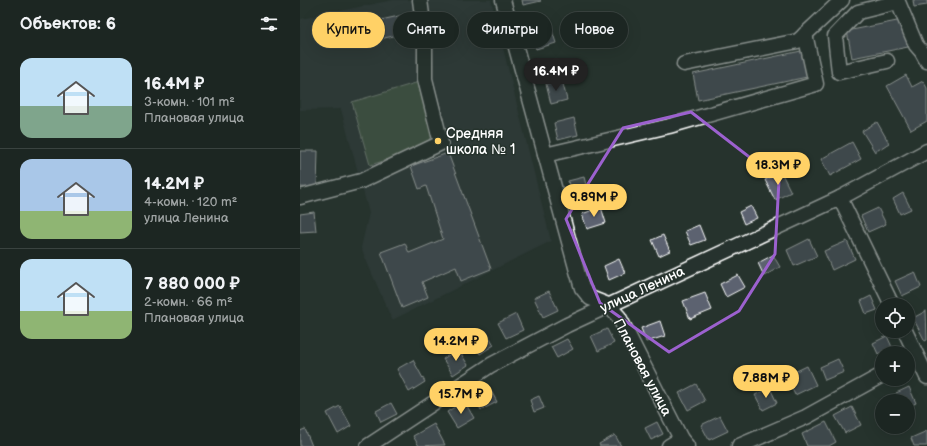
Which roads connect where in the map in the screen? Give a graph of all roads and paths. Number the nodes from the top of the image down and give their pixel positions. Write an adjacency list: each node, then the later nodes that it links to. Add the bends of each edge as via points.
1 (420, 0): 10 (street, via 425,38 425,79 441,144 361,181)
2 (503, 0): 9 (street, Плановая улица)
3 (842, 0): 4 (street)
4 (805, 34): 7 (street, via 798,41); 9 (street, via 816,84 669,126)
5 (887, 61): 6 (street, via 839,72 834,36 858,12 898,2 916,45)
6 (927, 61)
7 (684, 64)
8 (927, 151): 11 (street, улица Ленина)
9 (545, 155): 13 (street, Плановая улица, via 582,288 590,298)
10 (300, 197)
11 (840, 198): 12 (street); 13 (street, улица Ленина)
12 (889, 298)
13 (608, 305): 17 (street, Плановая улица, via 618,317); 18 (street, улица Ленина, via 491,365)
14 (915, 362): 15 (street)
15 (927, 377)
16 (875, 379): 20 (street, via 806,417)
17 (684, 442): 19 (street)
18 (368, 446)
19 (669, 446)
20 (739, 446)

